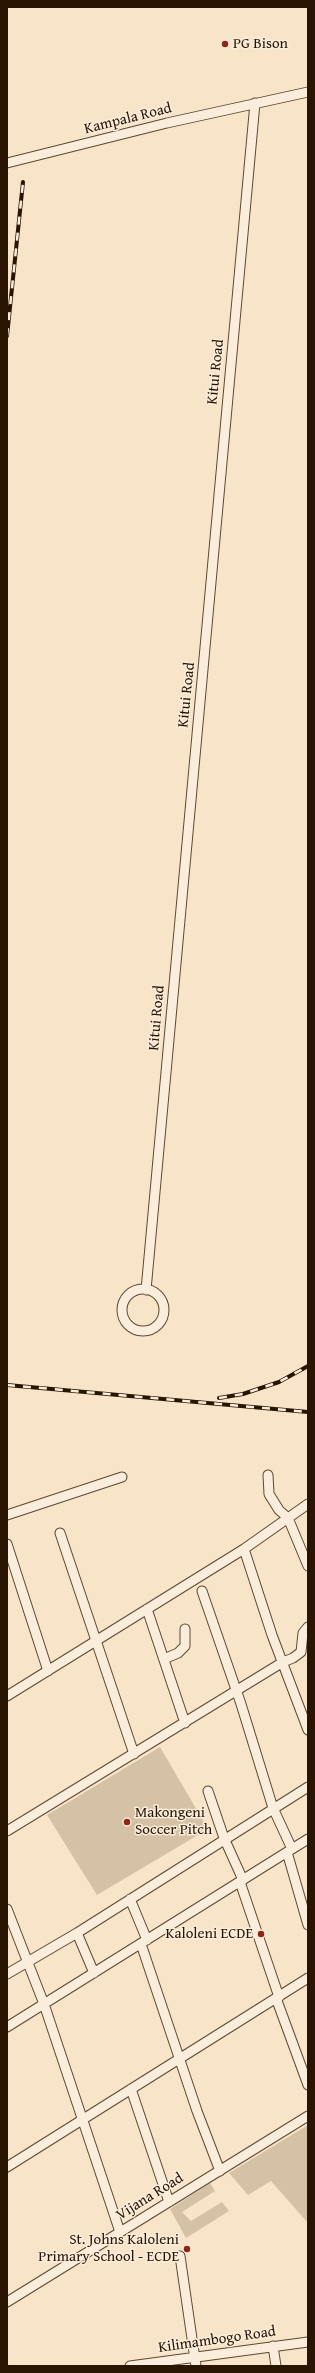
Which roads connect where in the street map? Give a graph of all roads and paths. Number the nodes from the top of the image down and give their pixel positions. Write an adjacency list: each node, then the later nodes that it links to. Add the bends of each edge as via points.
1 (308, 92): 2 (street, Kampala Road)
2 (255, 103): 3 (street, Kampala Road); 4 (street, Kitui Road)
3 (7, 163)
4 (146, 1290): 4 (street, via 132,1292 123,1306 126,1322 132,1328 141,1331 151,1330 158,1325 164,1313 163,1304 158,1296)
5 (268, 1475): 9 (street, via 269,1494 279,1510)
6 (122, 1477): 8 (street)
7 (308, 1504): 9 (street)
8 (7, 1515)
9 (288, 1518): 12 (street); 13 (street)
10 (60, 1533): 18 (street)
11 (7, 1544): 21 (street)
12 (244, 1549): 15 (street); 20 (street)
13 (308, 1566)
14 (202, 1591): 22 (street)
15 (147, 1609): 18 (street); 19 (street)
16 (308, 1627): 20 (street, via 303,1633 301,1652)
17 (185, 1629): 19 (street, via 185,1646 178,1653)
18 (96, 1641): 21 (street); 26 (street)
19 (164, 1659): 24 (street)
20 (283, 1662): 22 (street); 25 (street)
21 (48, 1671): 23 (street)
22 (236, 1692): 24 (street); 29 (street)
23 (7, 1696)
24 (185, 1723): 26 (street)
25 (308, 1730)
26 (134, 1754): 30 (street)
27 (308, 1787): 29 (street)
28 (208, 1790): 31 (street)
29 (273, 1808): 31 (street); 33 (street)
30 (7, 1831)
31 (224, 1838): 34 (street); 35 (street)
32 (308, 1839): 33 (street)
33 (289, 1851): 34 (street); 37 (street)
34 (242, 1881): 39 (street); 44 (street)
35 (130, 1899): 38 (street); 39 (street)
36 (7, 1909): 40 (street)
37 (308, 1925)
38 (77, 1933): 40 (street); 41 (street)
39 (144, 1942): 41 (street); 47 (street)
40 (27, 1962): 42 (street); 45 (street)
41 (94, 1973): 45 (street)
42 (7, 1974)
43 (308, 1978): 44 (street)
44 (277, 1998): 47 (street); 48 (street)
45 (44, 2004): 46 (street); 51 (street)
46 (7, 2027)
47 (180, 2058): 49 (street); 53 (street)
48 (308, 2085)
49 (131, 2089): 51 (street); 54 (street)
50 (308, 2116): 53 (street, Vijana Road)
51 (83, 2118): 52 (street); 55 (street)
52 (7, 2167)
53 (220, 2171): 54 (street, Vijana Road)
54 (168, 2202): 55 (street, Vijana Road)
55 (120, 2232): 57 (street, Vijana Road)
56 (180, 2256): 60 (street)
57 (7, 2302)
58 (308, 2342): 59 (street, Kilimambogo Road)
59 (273, 2346): 60 (street, Kilimambogo Road); 62 (street)
60 (195, 2362): 61 (street, Kilimambogo Road)
61 (130, 2366)
62 (276, 2366)

